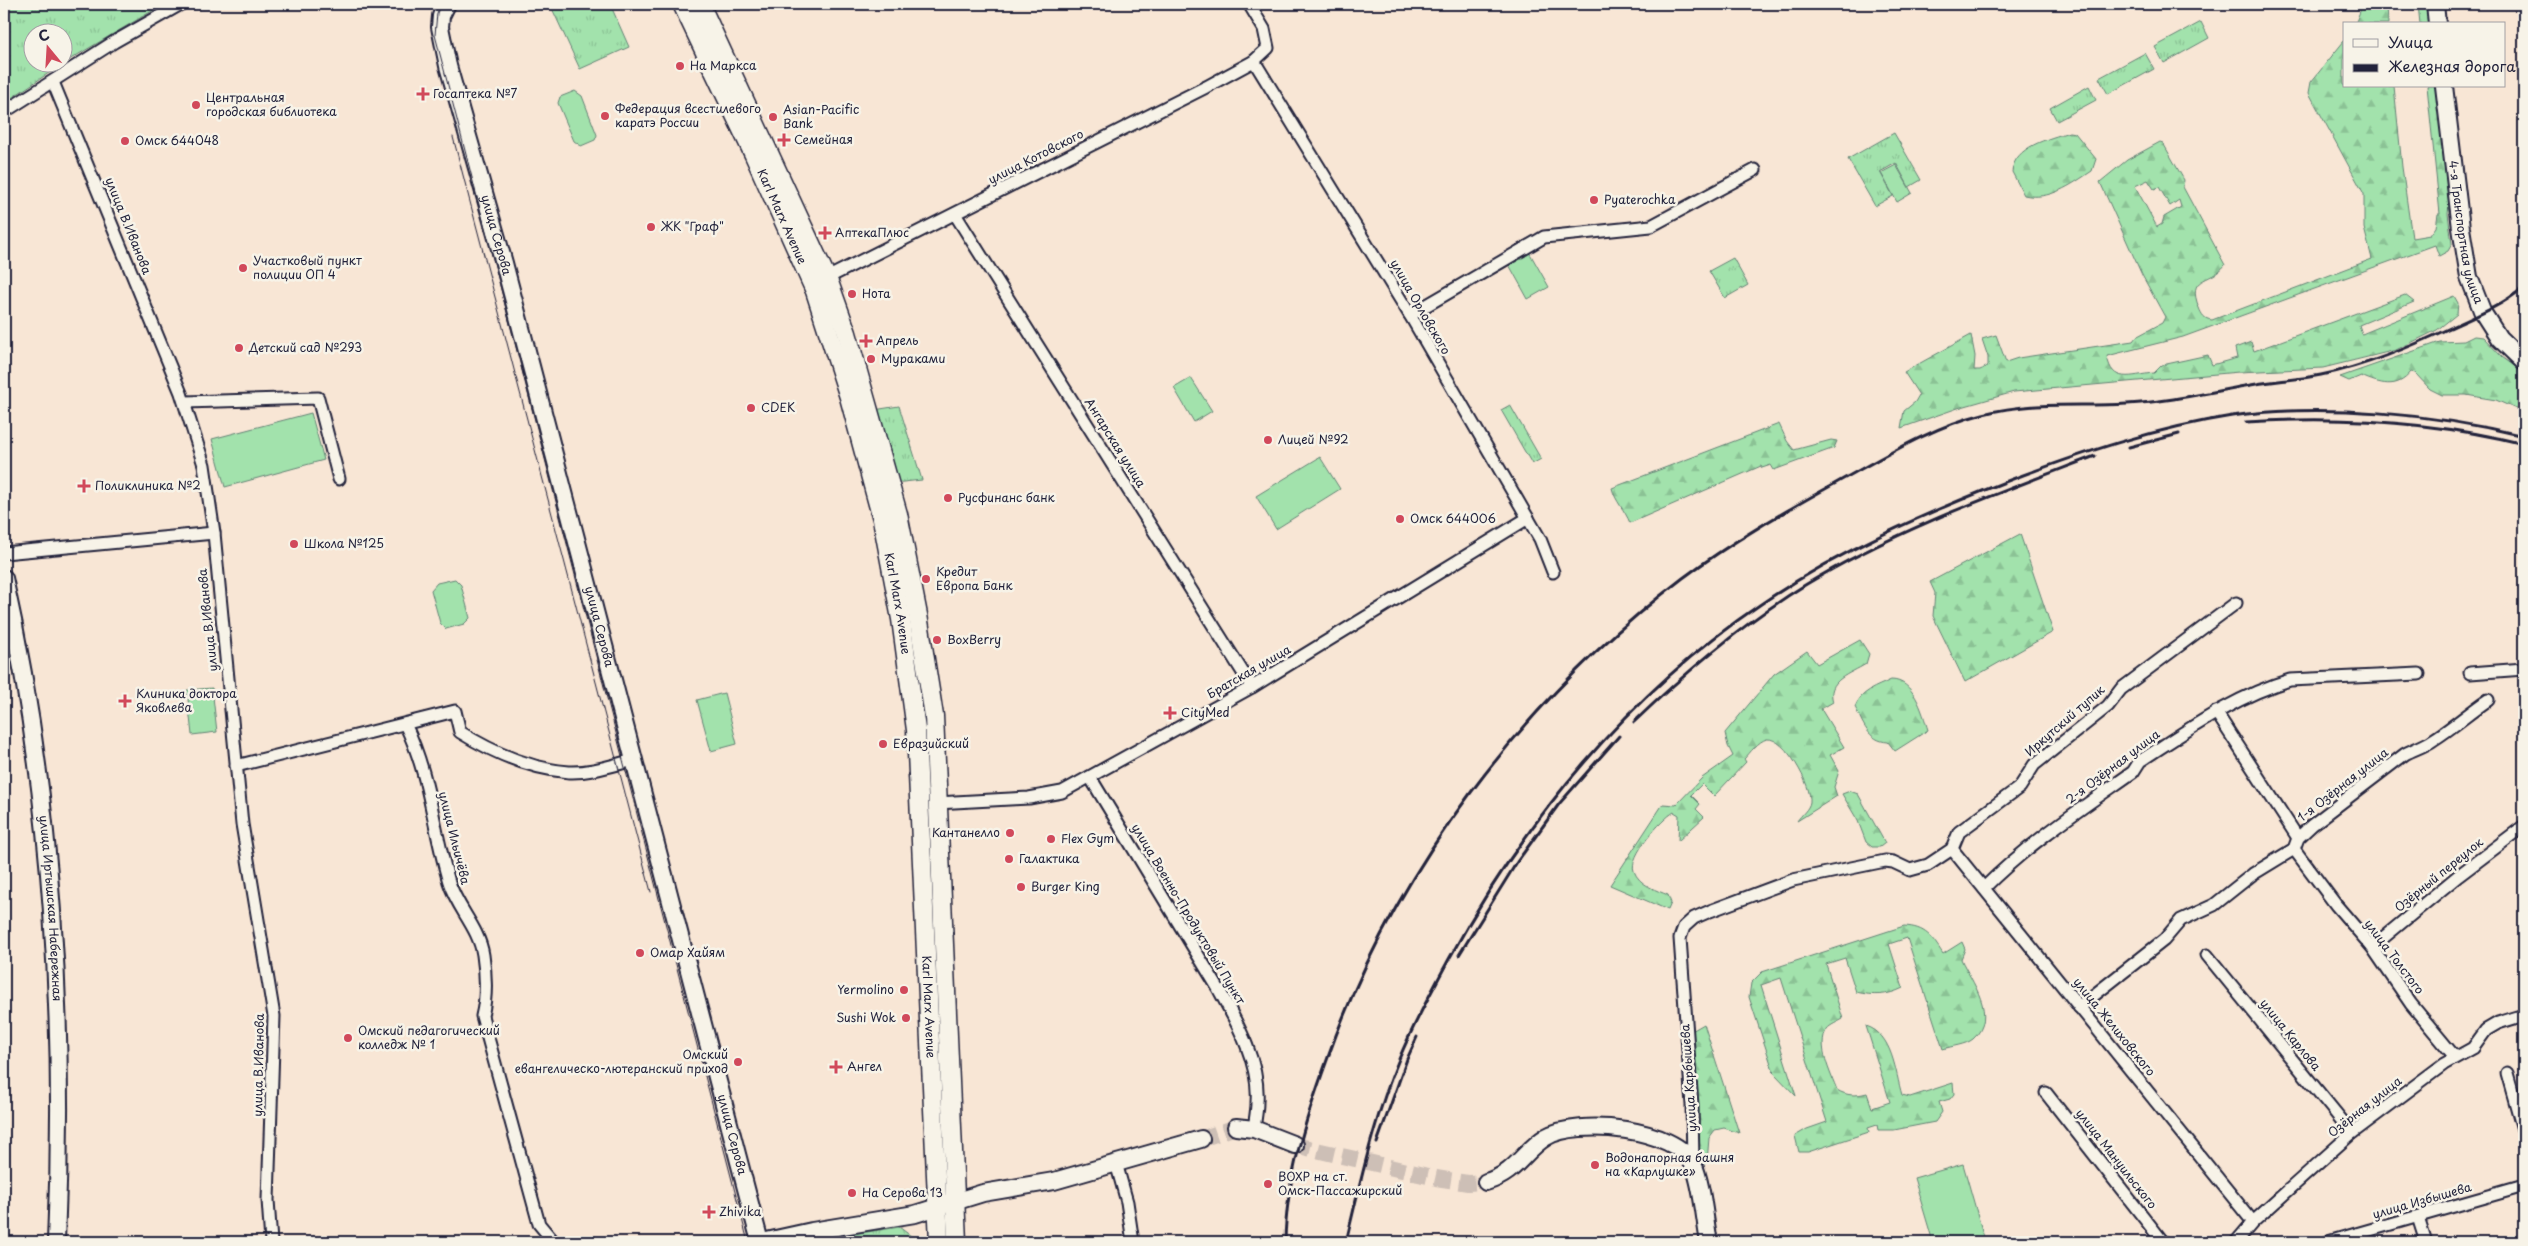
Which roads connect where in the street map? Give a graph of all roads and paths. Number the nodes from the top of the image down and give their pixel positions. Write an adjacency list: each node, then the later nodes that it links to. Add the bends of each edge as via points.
1 (181, 4): 9 (street)
2 (682, 4): 14 (main road, Karl Marx Avenue, via 754,155)
3 (700, 4): 14 (main road, Karl Marx Avenue)
4 (1249, 4): 8 (street, улица Котовского, via 1264,29 1268,48)
5 (2435, 4): 7 (main road)
6 (441, 7): 32 (main road, улица Серова, via 440,33 448,66 504,263)
7 (2437, 22)
8 (1254, 61): 13 (street, улица Котовского); 15 (street, улица Орловского)
9 (52, 82): 11 (street); 17 (street, улица В.Иванова)
10 (2444, 88): 16 (main road, 4-я Транспортная улица, via 2469,277 2483,313 2498,338)
11 (4, 112)
12 (1755, 170): 15 (street, via 1651,226 1544,237)
13 (955, 214): 14 (street, улица Котовского); 28 (street, Ангарская улица)
14 (820, 281): 35 (main road, Karl Marx Avenue, via 847,333 898,514 934,716); 60 (main road, Karl Marx Avenue, via 872,477 910,674 919,772)
15 (1410, 315): 19 (street, улица Орловского)
16 (2524, 361)
17 (185, 402): 18 (street, via 318,398); 20 (street, улица В.Иванова, via 204,465)
18 (339, 479)
19 (1528, 518): 22 (street, улица Орловского); 28 (street, Братская улица)
20 (214, 534): 21 (street); 33 (street, улица В.Иванова)
21 (4, 553)
22 (1553, 572)
23 (4, 578): 63 (main road, улица Иртышская Набережная, via 26,687 50,894 59,1062)
24 (2236, 603): 38 (street, Иркутский тупик, via 2121,689 2108,706 2034,765 2020,787 1959,832)
25 (2524, 669): 26 (street)
26 (2470, 672)
27 (2419, 674): 30 (street, 2-я Озёрная улица, via 2290,680)
28 (1252, 687): 34 (street, Братская улица)
29 (2488, 700): 37 (street, 1-я Озёрная улица, via 2432,742 2405,754)
30 (2216, 712): 37 (street); 40 (street, 2-я Озёрная улица, via 2140,761 2133,772 2061,823 2006,866)
31 (405, 724): 32 (street, via 455,711 460,732 487,749 525,763 569,772); 33 (street); 65 (street, улица Ильичёва, via 422,763 449,883 460,909 477,934 483,954 486,998 482,1016 539,1224)
32 (634, 760): 66 (main road, улица Серова)
33 (236, 766): 64 (street, улица В.Иванова, via 242,824 274,1016 268,1200)
34 (1090, 777): 35 (street, Братская улица, via 1050,796); 50 (street, улица Военно-Продуктовый Пункт, via 1234,1019 1246,1046 1256,1083 1258,1101)
35 (936, 803): 59 (main road, Karl Marx Avenue)
36 (2524, 826): 42 (street, Озёрный переулок)
37 (2298, 838): 39 (street, 1-я Озёрная улица)
38 (1952, 849): 40 (street, улица Желиховского); 41 (street, Иркутский тупик, via 1928,865 1910,870 1885,861 1793,880)
39 (2294, 849): 42 (street, улица Толстого); 44 (street, via 2253,874 2214,905 2181,920 2164,940)
40 (1984, 888): 44 (street, улица Желиховского)
41 (1694, 918): 56 (street, улица Карбышева, via 1684,927 1680,938)
42 (2372, 947): 46 (street, улица Толстого, via 2411,1004)
43 (2207, 955): 51 (street, улица Карлова)
44 (2079, 1007): 62 (street, улица Желиховского)
45 (2524, 1016): 46 (street, Озёрная улица, via 2486,1030 2473,1048)
46 (2455, 1057): 51 (street, Озёрная улица)
47 (2507, 1073): 52 (street)
48 (2046, 1093): 71 (street, улица Мануильского)
49 (1236, 1128): 50 (main road)
50 (1254, 1129): 54 (main road)
51 (2352, 1133): 62 (street, Озёрная улица)
52 (2524, 1133)
53 (1201, 1139): 55 (main road)
54 (1295, 1145)
55 (1116, 1163): 59 (main road, via 1054,1181); 69 (street, via 1127,1202)
56 (1693, 1164): 57 (main road, via 1682,1149 1665,1139 1586,1128 1561,1131 1546,1137 1502,1178); 70 (main road, улица Карбышева)
57 (1486, 1182)
58 (2524, 1186): 61 (street, улица Избышева)
59 (956, 1201): 60 (main road); 68 (main road, Karl Marx Avenue)
60 (937, 1207): 66 (main road, via 915,1214); 67 (main road, Karl Marx Avenue)
61 (2418, 1216): 73 (street, улица Избышева); 74 (street)
62 (2254, 1222): 72 (street, Озёрная улица)
63 (56, 1242)
64 (271, 1242)
65 (554, 1242)
66 (761, 1242)
67 (939, 1242)
68 (957, 1242)
69 (1133, 1242)
70 (1709, 1242)
71 (2163, 1242)
72 (2236, 1242)
73 (2328, 1242)
74 (2426, 1242)

